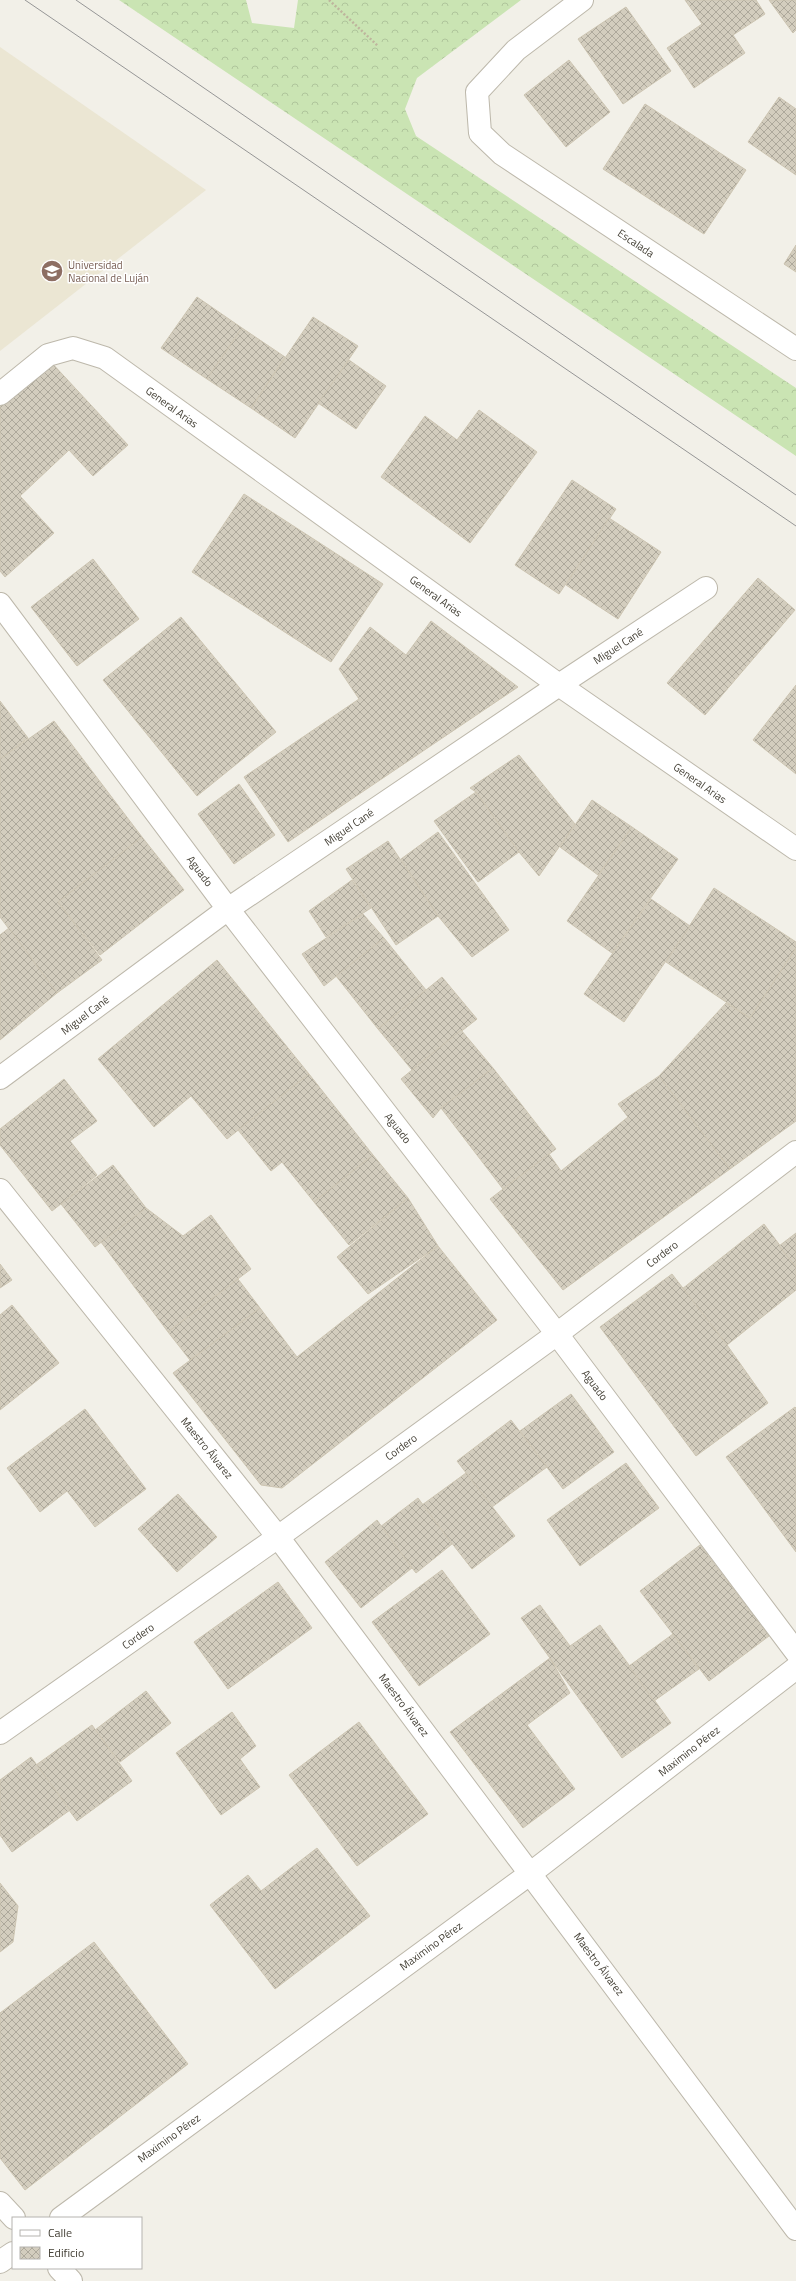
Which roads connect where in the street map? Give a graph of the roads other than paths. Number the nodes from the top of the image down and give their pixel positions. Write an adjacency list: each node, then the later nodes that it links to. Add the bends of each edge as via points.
1 (582, 0): 2 (street, Escalada, via 516,50 478,92 480,133 502,154)
2 (796, 349)
3 (0, 394): 6 (street, General Arias, via 48,356 73,348 105,358)
4 (706, 588): 6 (street, Miguel Cané)
5 (0, 604): 8 (street, Aguado)
6 (559, 685): 7 (street, General Arias); 8 (street, Miguel Cané)
7 (796, 849)
8 (228, 909): 9 (street, Miguel Cané); 12 (street, Aguado)
9 (0, 1078)
10 (796, 1152): 12 (street, Cordero)
11 (0, 1190): 13 (street, Maestro Álvarez)
12 (558, 1334): 13 (street, Cordero); 14 (street, Aguado)
13 (278, 1537): 16 (street, Cordero); 17 (street, Maestro Álvarez)
14 (796, 1652)
15 (796, 1668): 17 (street, Maximino Pérez)
16 (0, 1733)
17 (531, 1873): 20 (street, Maximino Pérez); 21 (street, Maestro Álvarez)
18 (0, 2202): 19 (street)
19 (13, 2217)
20 (61, 2217)
21 (796, 2229)
22 (12, 2254): 23 (street)
23 (0, 2262)
24 (60, 2269): 25 (street)
25 (71, 2281)

